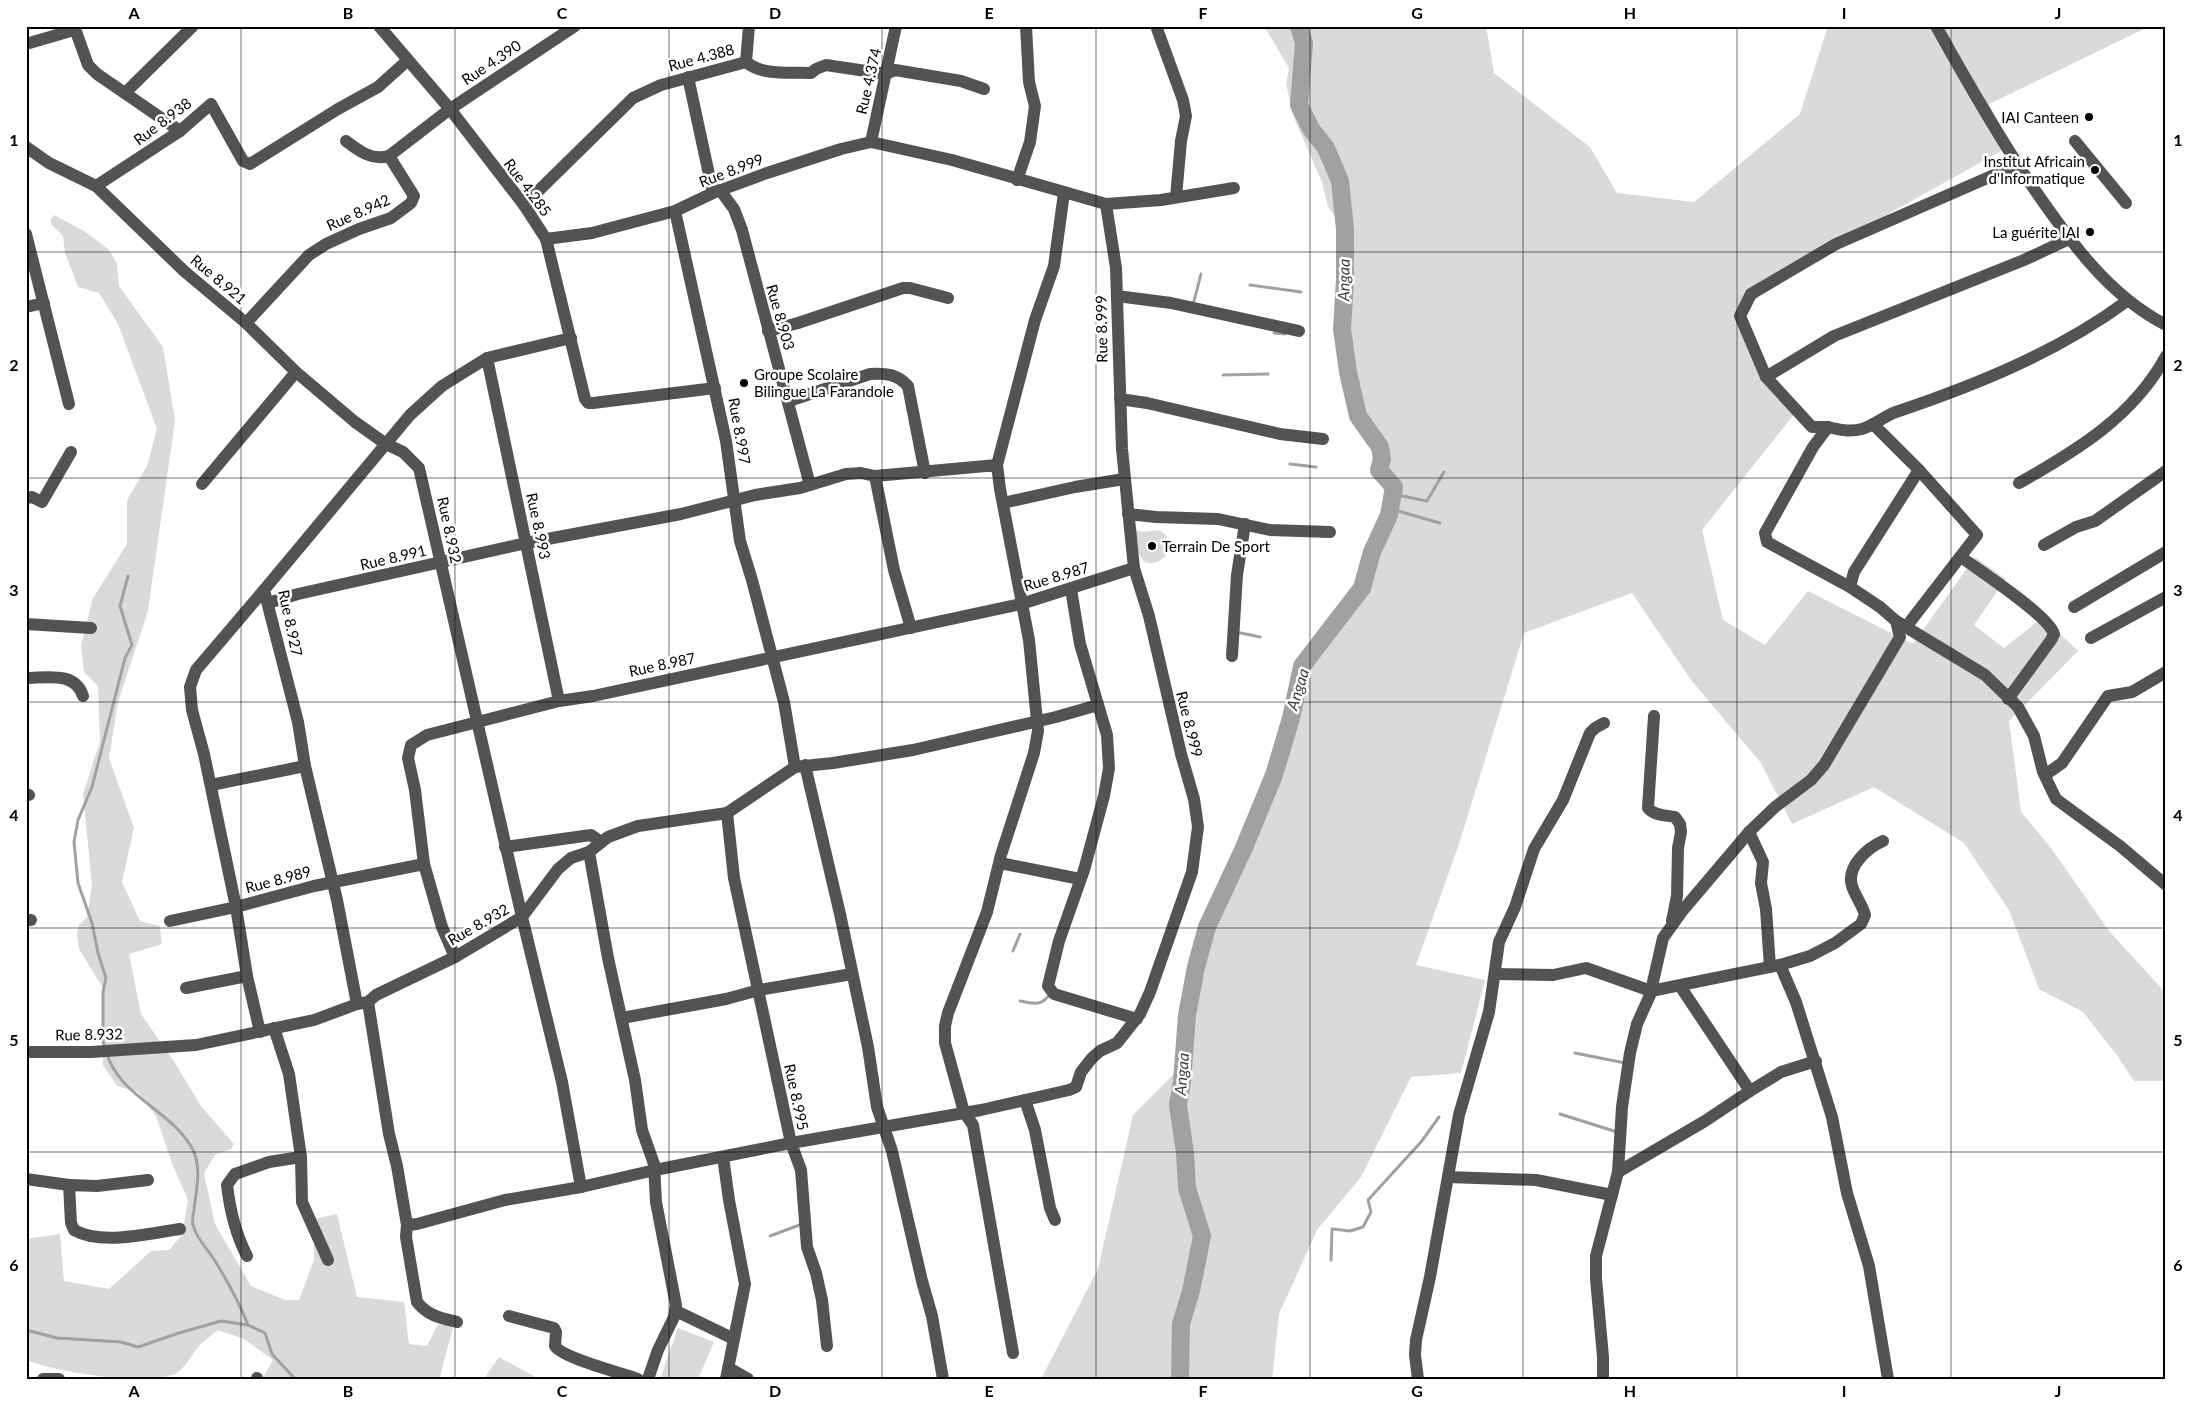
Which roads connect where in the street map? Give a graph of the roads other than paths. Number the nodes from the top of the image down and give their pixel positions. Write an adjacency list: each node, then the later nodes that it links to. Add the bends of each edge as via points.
1 (193, 26): 16 (street)
2 (379, 26): 11 (street, Rue 4.285)
3 (576, 26): 17 (street, Rue 4.390)
4 (749, 26): 12 (street)
5 (896, 26): 13 (street, Rue 4.374)
6 (1026, 26): 25 (street, via 1028,82 1035,106 1030,142)
7 (1156, 26): 30 (street, via 1186,116)
8 (1936, 26): 24 (street)
9 (74, 28): 10 (street); 16 (street, via 88,65)
10 (26, 44)
11 (408, 60): 17 (street, Rue 4.285); 18 (street, Rue 8.938, via 378,87 250,164 243,161 211,104)
12 (746, 62): 13 (street, Rue 4.388, via 754,69 767,72 811,73 826,65); 14 (street, Rue 4.388)
13 (886, 74): 15 (street, Rue 4.388, via 895,70 961,81); 21 (street, Rue 4.374)
14 (688, 78): 28 (street); 33 (street, Rue 4.388, via 661,85 633,98)
15 (984, 89)
16 (125, 93): 18 (street)
17 (450, 110): 23 (street); 33 (street, Rue 4.285)
18 (180, 131): 26 (street, Rue 8.938)
19 (346, 141): 23 (street, via 371,157)
20 (2075, 141): 31 (street)
21 (871, 142): 25 (street, Rue 8.999, via 952,160); 28 (street, Rue 8.999)
22 (26, 147): 26 (street, Rue 8.921)
23 (389, 156): 43 (street, Rue 8.942, via 414,196 411,203 391,218 359,229 309,255)
24 (2017, 165): 37 (street); 51 (street, via 1836,244 1751,294 1740,316)
25 (1017, 180): 29 (street, Rue 8.999)
26 (96, 186): 43 (street, Rue 8.921, via 184,271)
27 (1234, 188): 30 (street)
28 (717, 192): 34 (street, Rue 8.999); 45 (street, Rue 8.903, via 734,209 740,222)
29 (1064, 193): 32 (street, Rue 8.999); 61 (street, via 1054,266)
30 (1176, 197): 32 (street)
31 (2126, 203)
32 (1106, 204): 38 (street, Rue 8.999)
33 (524, 205): 36 (street, Rue 4.285)
34 (675, 211): 36 (street, Rue 8.999, via 592,232); 52 (street, Rue 8.997)
35 (26, 234): 41 (street)
36 (546, 239): 47 (street, Rue 4.285)
37 (2069, 239): 40 (street); 51 (street, via 1834,336)
38 (1117, 296): 46 (street, via 1171,303); 53 (street, Rue 8.999)
39 (948, 298): 45 (street, via 903,288)
40 (2127, 301): 44 (street); 56 (street, via 2107,316 2024,363 1929,402 1893,413)
41 (44, 303): 42 (street); 55 (street)
42 (26, 307)
43 (246, 323): 50 (street, Rue 8.921)
44 (2166, 326)
45 (768, 331): 54 (street, Rue 8.903)
46 (1299, 331)
47 (570, 338): 49 (street, Rue 8.927); 52 (street, Rue 4.285, via 588,403)
48 (2166, 356): 67 (street, via 2155,377 2132,405 2086,442)
49 (487, 358): 59 (street, Rue 8.927, via 442,386 410,415); 76 (street, Rue 8.993)
50 (296, 372): 59 (street, Rue 8.921); 68 (street)
51 (1766, 377): 57 (street, via 1812,427)
52 (715, 388): 71 (street, Rue 8.997)
53 (1120, 399): 58 (street, via 1280,434); 66 (street, Rue 8.999)
54 (789, 401): 64 (street, via 870,374 883,373 902,380 908,386); 69 (street, Rue 8.903)
55 (69, 404)
56 (1874, 424): 57 (street, via 1845,431); 62 (street)
57 (1828, 427): 82 (street, via 1813,447 1765,533 1767,542)
58 (1323, 439)
59 (386, 444): 80 (street, Rue 8.932, via 403,452 419,468); 84 (street, Rue 8.927)
60 (70, 452): 70 (street, via 42,502)
61 (997, 465): 64 (street, Rue 8.991); 72 (street)
62 (1919, 470): 79 (street, via 1977,534); 82 (street, via 1854,572)
63 (2166, 471): 77 (street, via 2095,520)
64 (925, 473): 65 (street, Rue 8.991)
65 (874, 476): 69 (street, Rue 8.991, via 846,474); 92 (street, via 894,570)
66 (1124, 479): 72 (street, via 1075,486); 73 (street, Rue 8.999)
67 (2019, 483)
68 (202, 484)
69 (810, 485): 71 (street, Rue 8.991)
70 (26, 498)
71 (734, 500): 76 (street, Rue 8.991, via 680,514); 94 (street, Rue 8.997, via 740,541)
72 (1003, 503): 87 (street)
73 (1128, 514): 74 (street, via 1218,519); 81 (street, Rue 8.999)
74 (1245, 524): 75 (street, via 1270,530); 95 (street, via 1237,575)
75 (1330, 532)
76 (526, 543): 80 (street, Rue 8.991); 100 (street, Rue 8.993)
77 (2044, 545)
78 (2166, 552): 88 (street)
79 (1960, 557): 90 (street); 99 (street, via 2052,628 2051,640)
80 (440, 563): 86 (street, Rue 8.991); 104 (street, Rue 8.932)
81 (1134, 568): 83 (street, Rue 8.987); 136 (street, Rue 8.999, via 1149,616 1198,827 1192,872 1150,992)
82 (1850, 587): 90 (street)
83 (1071, 589): 87 (street, Rue 8.987); 101 (street, via 1080,644)
84 (264, 590): 86 (street, Rue 8.927); 109 (street, via 190,680 192,710)
85 (2166, 597): 93 (street)
86 (268, 603): 106 (street, Rue 8.927, via 298,722)
87 (1021, 604): 92 (street, Rue 8.987); 103 (street, via 1029,640)
88 (2074, 607)
89 (26, 624): 91 (street)
90 (1901, 624): 99 (street, via 1980,672); 111 (street, via 1898,643 1824,765 1811,780 1775,806)
91 (91, 628)
92 (911, 628): 94 (street, Rue 8.987)
93 (2091, 638)
94 (772, 656): 100 (street, Rue 8.987); 107 (street, Rue 8.997)
95 (1232, 656)
96 (2166, 672): 108 (street, via 2132,692 2108,696 2062,763)
97 (26, 678): 98 (street, via 75,681)
98 (83, 696)
99 (2008, 699): 108 (street, via 2018,707 2034,736)
100 (559, 701): 104 (street, Rue 8.987)
101 (1098, 705): 103 (street); 118 (street, via 1107,736 1109,768)
102 (1654, 716): 124 (street, via 1648,808 1651,812 1675,817 1681,832 1677,896)
103 (1038, 720): 107 (street, via 913,750); 116 (street, via 1034,753)
104 (476, 722): 114 (street, Rue 8.932); 117 (street, Rue 8.987, via 427,735 411,745 408,758)
105 (1604, 723): 128 (street, via 1590,733 1563,800 1534,849 1515,907 1499,942)
106 (305, 766): 109 (street); 119 (street, Rue 8.927)
107 (800, 766): 110 (street); 127 (street, Rue 8.997, via 822,830)
108 (2046, 775): 120 (street, via 2056,799)
109 (211, 785): 121 (street)
110 (726, 813): 112 (street, via 638,826); 132 (street, Rue 8.995, via 734,878)
111 (1749, 832): 124 (street); 126 (street, via 1763,862 1761,884)
112 (601, 842): 114 (street, via 591,835); 115 (street)
113 (1883, 842): 126 (street, via 1871,848 1854,867 1851,884 1865,915 1860,924 1821,951)
114 (505, 848): 122 (street, Rue 8.932)
115 (589, 852): 122 (street, via 571,858 558,869); 135 (street)
116 (1000, 863): 118 (street); 143 (street, via 987,912 945,1026 945,1043)
117 (424, 864): 119 (street, Rue 8.989); 125 (street, Rue 8.987, via 442,927)
118 (1080, 879): 136 (street, via 1059,941 1048,986 1050,991)
119 (333, 882): 121 (street, Rue 8.989); 134 (street, Rue 8.927)
120 (2166, 885)
121 (236, 908): 123 (street); 129 (street, Rue 8.989)
122 (522, 917): 125 (street, Rue 8.932); 154 (street, via 562,1082)
123 (170, 921)
124 (1671, 926): 133 (street, via 1659,951)
125 (455, 957): 134 (street, Rue 8.932)
126 (1775, 966): 130 (street); 140 (street, via 1796,1002)
127 (852, 974): 132 (street); 144 (street, Rue 8.997)
128 (1495, 974): 133 (street, via 1553,975 1586,968); 150 (street, via 1480,1048 1459,1115)
129 (247, 976): 131 (street); 138 (street, Rue 8.989)
130 (1680, 986): 133 (street); 141 (street)
131 (186, 988)
132 (758, 990): 135 (street, via 726,1000); 145 (street, Rue 8.995)
133 (1651, 991): 149 (street, via 1637,1024 1630,1053)
134 (362, 1003): 137 (street, Rue 8.932, via 314,1020); 157 (street, Rue 8.927)
135 (622, 1018): 148 (street, via 642,1130)
136 (1137, 1019): 142 (street, Rue 8.999, via 1117,1043 1092,1058 1081,1072 1076,1087)
137 (274, 1028): 138 (street, Rue 8.932); 146 (street, via 289,1074)
138 (260, 1032): 139 (street, Rue 8.932, via 196,1045 91,1052)
139 (26, 1052)
140 (1816, 1061): 141 (street, via 1781,1072); 176 (street, via 1832,1117 1847,1193 1869,1266)
141 (1750, 1091): 149 (street)
142 (1025, 1100): 143 (street, Rue 8.999); 156 (street)
143 (964, 1112): 144 (street, Rue 8.999); 166 (street, via 973,1125)
144 (882, 1126): 145 (street, Rue 8.999); 173 (street, Rue 8.997, via 892,1151 932,1316)
145 (791, 1143): 147 (street, Rue 8.995); 165 (street, via 801,1170 807,1247 822,1300)
146 (300, 1157): 159 (street, via 270,1162 234,1174 227,1185 236,1236); 160 (street, via 302,1202)
147 (723, 1157): 148 (street, Rue 8.995); 164 (street, via 745,1284)
148 (654, 1170): 154 (street, Rue 8.995); 161 (street, via 656,1202)
149 (1618, 1172): 155 (street)
150 (1448, 1177): 155 (street, via 1536,1180); 174 (street, via 1416,1340)
151 (26, 1179): 153 (street)
152 (148, 1180): 153 (street, via 97,1186)
153 (69, 1185): 158 (street, via 72,1222 74,1230 80,1234 110,1238)
154 (582, 1187): 157 (street, Rue 8.995, via 505,1200)
155 (1612, 1195): 175 (street, via 1596,1256)
156 (1055, 1220)
157 (407, 1225): 163 (street, Rue 8.927, via 406,1237 417,1302 432,1316)
158 (180, 1228)
159 (247, 1256)
160 (328, 1260)
161 (676, 1311): 164 (street); 171 (street)
162 (509, 1316): 170 (street, via 554,1328 555,1346 561,1352)
163 (457, 1322)
164 (734, 1339): 167 (street)
165 (828, 1346)
166 (1013, 1353)
167 (728, 1373): 172 (street)
168 (43, 1379): 169 (street)
169 (59, 1379)
170 (638, 1379)
171 (648, 1379)
172 (748, 1379)
173 (943, 1379)
174 (1418, 1379)
175 (1603, 1379)
176 (1888, 1379)

